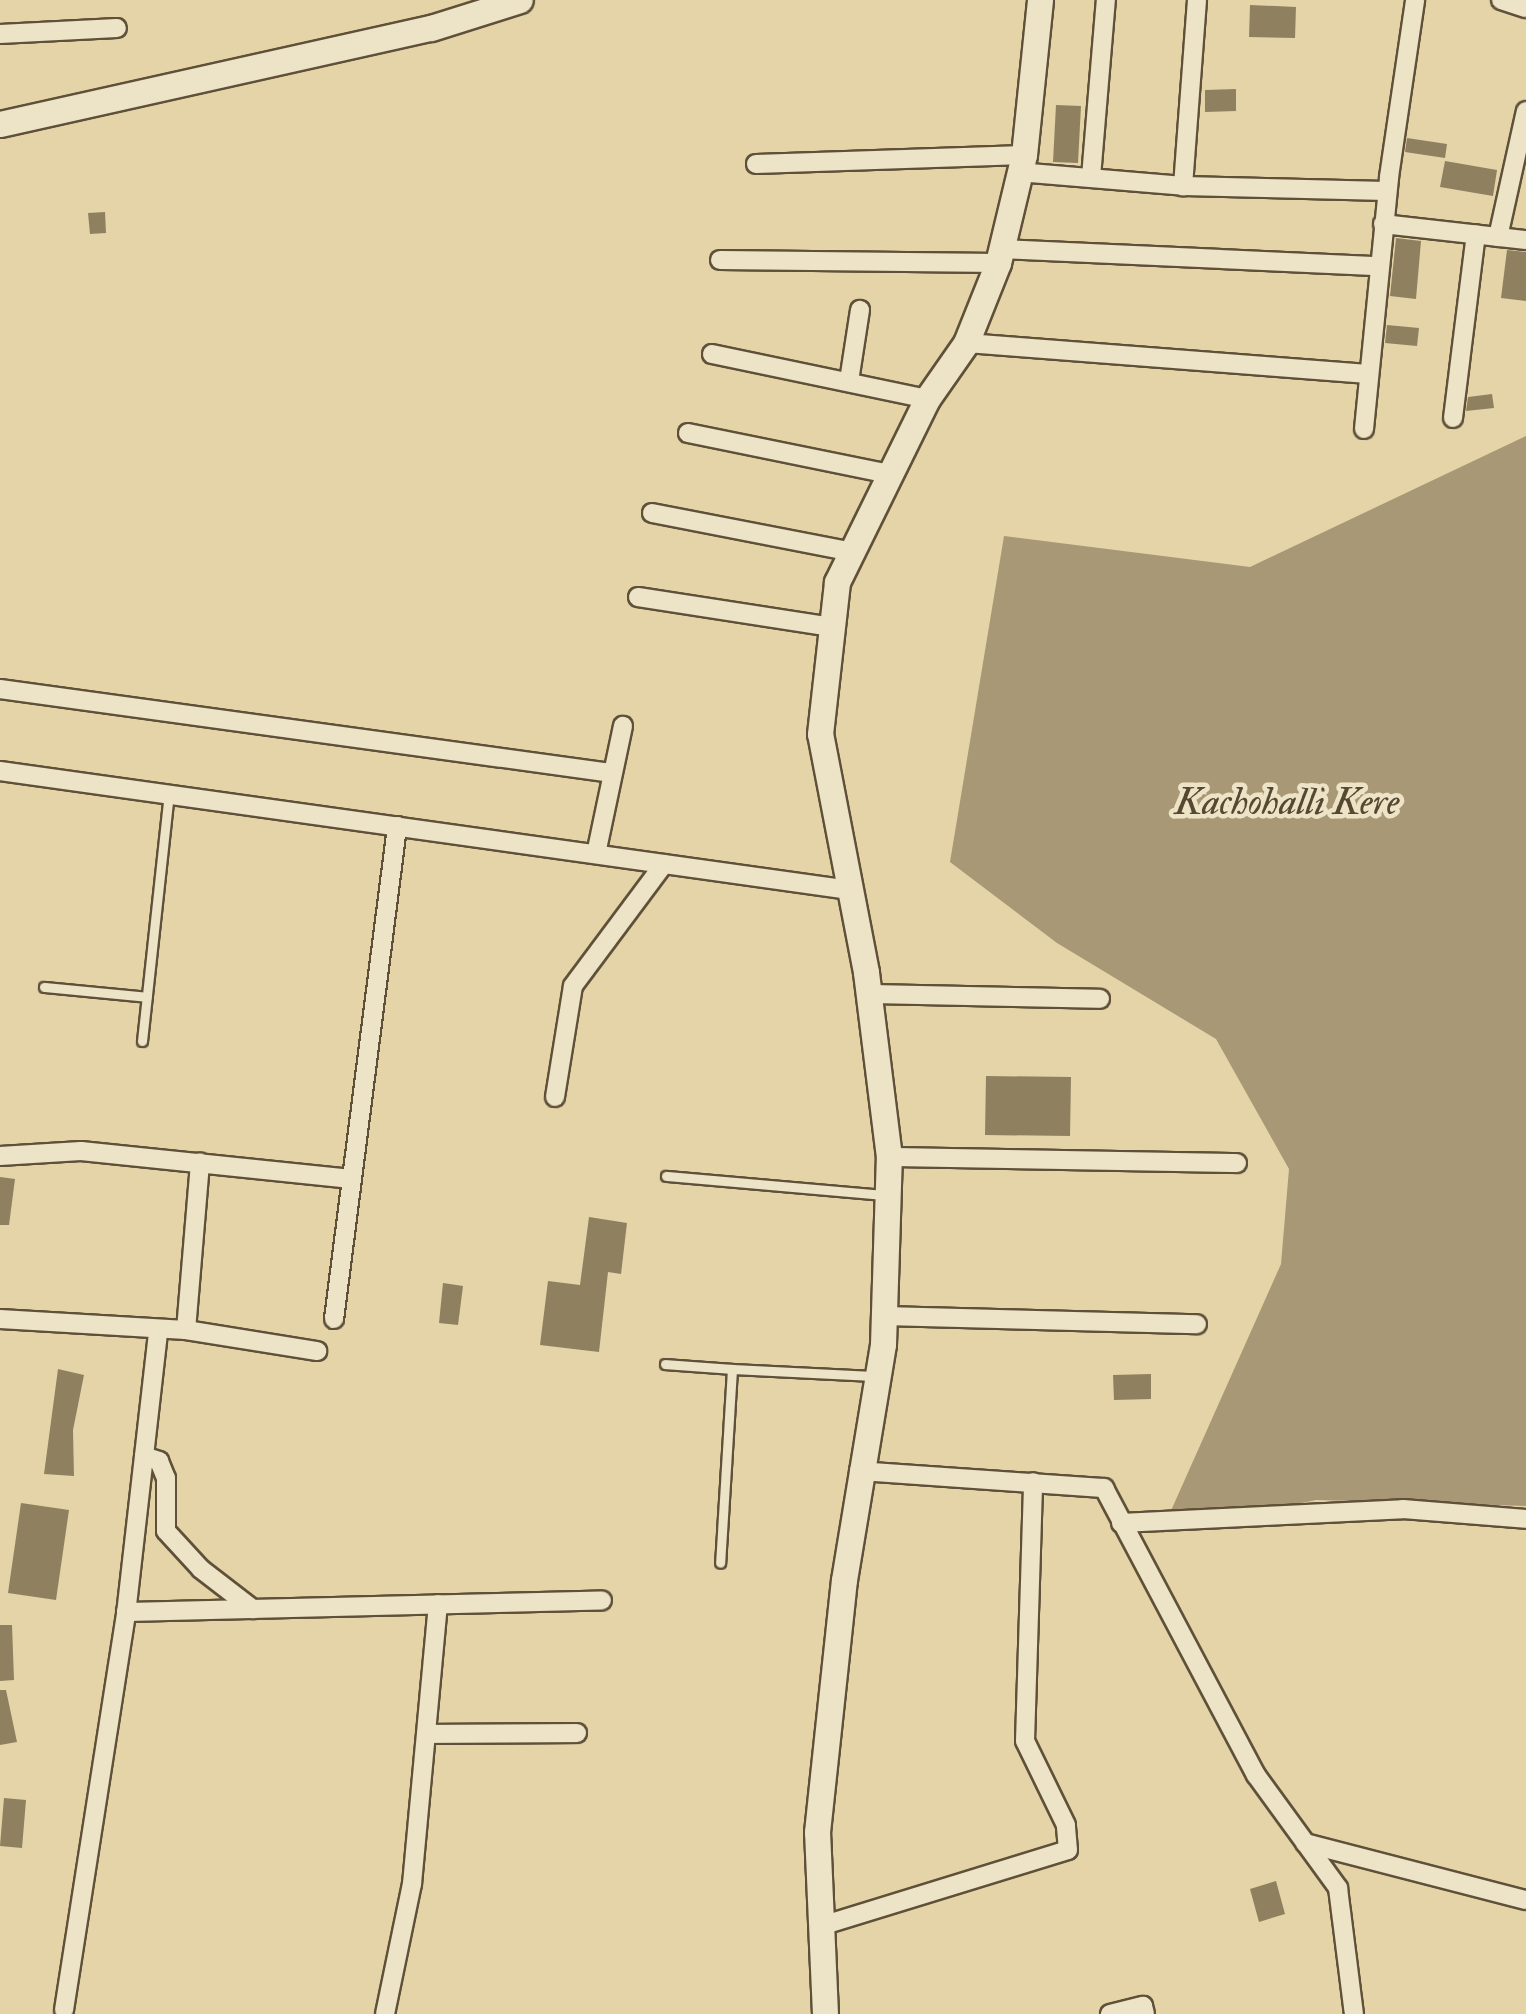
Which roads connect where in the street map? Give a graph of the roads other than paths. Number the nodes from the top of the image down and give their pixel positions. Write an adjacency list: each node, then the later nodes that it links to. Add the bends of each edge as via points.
1 (520, 0): 11 (street, via 431,28)
2 (1040, 0): 13 (street)
3 (1106, 0): 14 (street)
4 (1197, 0): 15 (street)
5 (1415, 0): 16 (street)
6 (1504, 0): 7 (street)
7 (1526, 8)
8 (116, 28): 9 (street)
9 (0, 34)
10 (1526, 110): 19 (street)
11 (0, 124)
12 (756, 164): 13 (street)
13 (1021, 164): 14 (street); 21 (street)
14 (1091, 178): 15 (street)
15 (1183, 186): 16 (street)
16 (1387, 191): 17 (street)
17 (1383, 224): 18 (street); 23 (street)
18 (1476, 234): 19 (street); 30 (street)
19 (1498, 237): 20 (street)
20 (1526, 240)
21 (999, 256): 22 (street); 23 (street); 25 (street)
22 (720, 260)
23 (1379, 266): 27 (street)
24 (860, 310): 28 (street)
25 (966, 344): 27 (street); 29 (street)
26 (712, 354): 28 (street)
27 (1369, 374): 31 (street)
28 (849, 381): 29 (street)
29 (927, 399): 33 (street)
30 (1453, 418)
31 (1364, 429)
32 (688, 434): 33 (street)
33 (890, 474): 35 (street)
34 (652, 514): 35 (street)
35 (852, 552): 37 (street, via 837,582)
36 (638, 597): 37 (street)
37 (832, 627): 46 (street, via 820,734)
38 (0, 688): 41 (street)
39 (623, 726): 41 (street)
40 (0, 771): 42 (street)
41 (612, 773): 44 (street)
42 (169, 794): 43 (street); 49 (lane)
43 (397, 826): 44 (street); 58 (street)
44 (596, 854): 45 (street)
45 (664, 864): 46 (street); 52 (street, via 573,986)
46 (850, 890): 48 (street)
47 (44, 987): 49 (lane)
48 (869, 994): 50 (street); 54 (street)
49 (147, 997): 51 (lane)
50 (1100, 999)
51 (142, 1041)
52 (555, 1097)
53 (0, 1156): 55 (street, via 81,1151)
54 (889, 1156): 56 (street); 59 (street)
55 (200, 1163): 58 (street); 64 (street)
56 (1237, 1163)
57 (666, 1176): 59 (lane)
58 (352, 1179): 61 (street)
59 (888, 1195): 60 (street)
60 (884, 1316): 63 (street); 69 (street)
61 (334, 1318)
62 (0, 1320): 65 (street)
63 (1197, 1324)
64 (186, 1330): 65 (street); 66 (street)
65 (158, 1333): 70 (street)
66 (316, 1352)
67 (664, 1364): 68 (lane)
68 (732, 1369): 69 (lane); 75 (lane)
69 (876, 1376): 71 (street)
70 (144, 1456): 78 (street, via 159,1461 166,1478 166,1531 200,1569); 79 (street)
71 (859, 1472): 72 (street); 84 (street, via 816,1832)
72 (1033, 1482): 74 (street, via 1104,1488); 84 (street, via 1025,1741 1066,1825 1068,1850)
73 (1526, 1519): 74 (street, via 1353,1510)
74 (1121, 1522): 82 (street, via 1256,1775)
75 (720, 1562)
76 (602, 1600): 77 (street)
77 (438, 1604): 78 (street); 81 (street)
78 (253, 1609): 79 (street)
79 (126, 1612): 85 (street)
80 (577, 1733): 81 (street)
81 (427, 1734): 86 (street, via 412,1884)
82 (1306, 1842): 83 (street); 90 (street, via 1338,1888)
83 (1526, 1900)
84 (821, 1926): 87 (street)
85 (64, 2010)
86 (385, 2014)
87 (825, 2014)
88 (1110, 2014): 89 (street, via 1143,2006)
89 (1145, 2014)
90 (1354, 2014)

